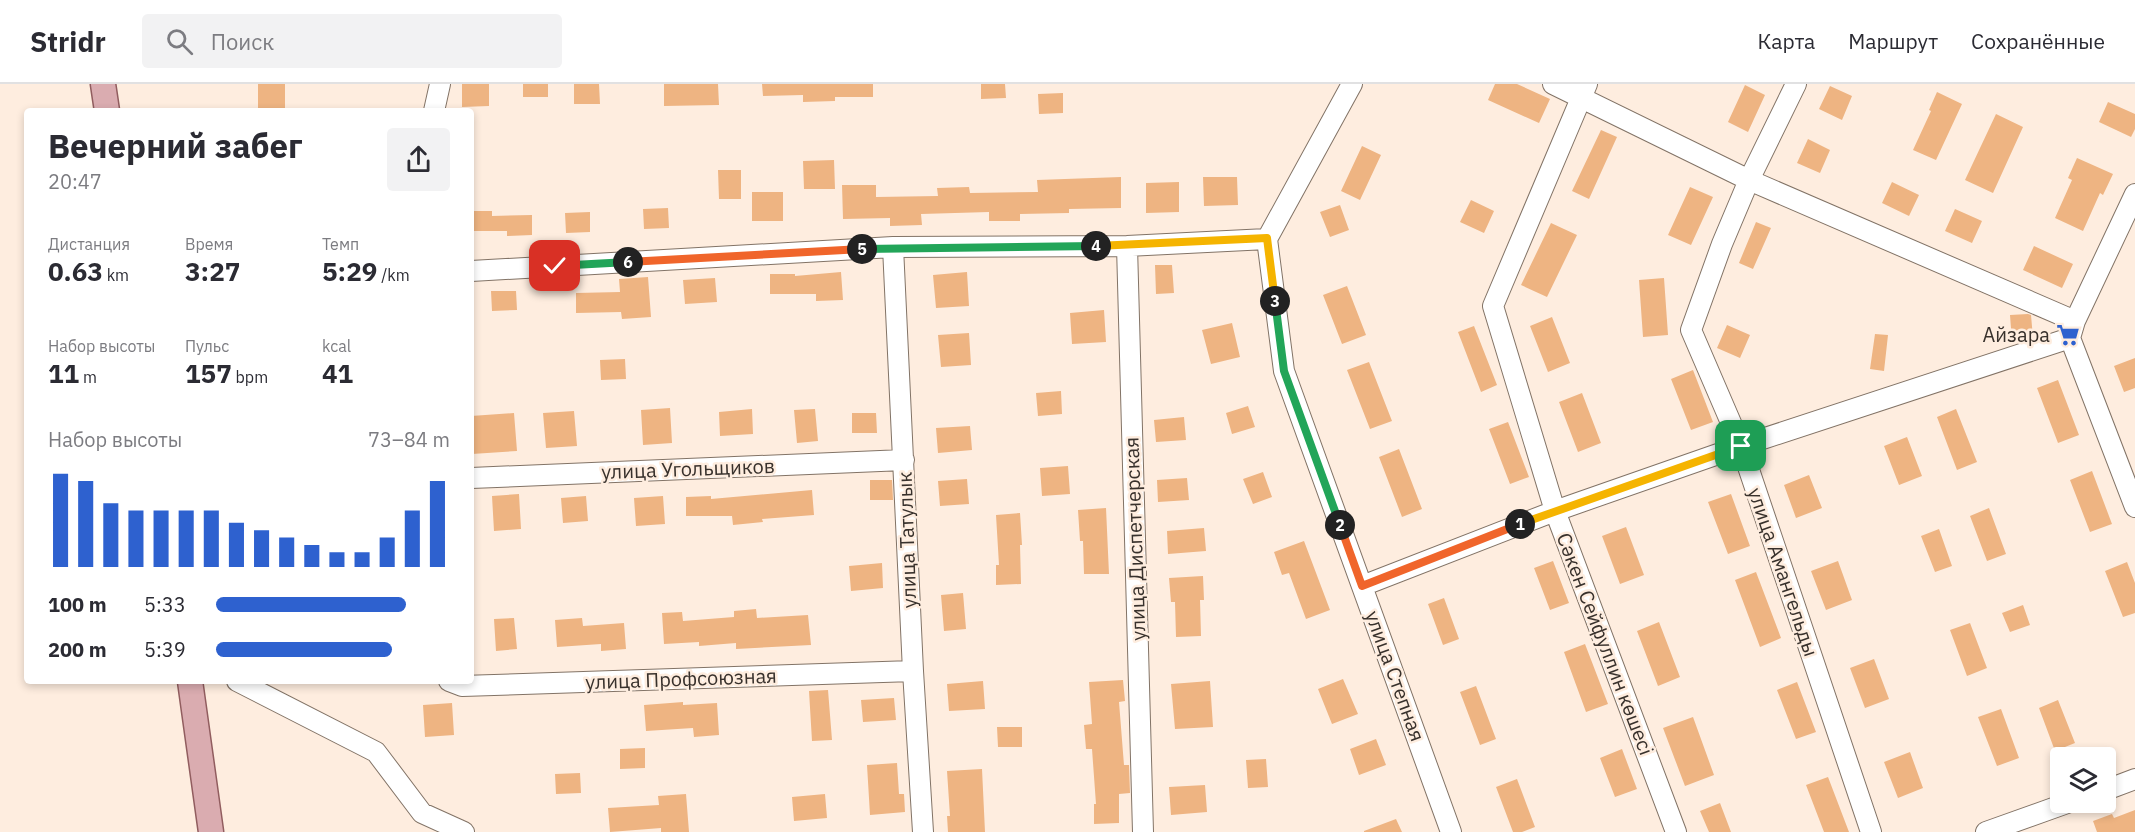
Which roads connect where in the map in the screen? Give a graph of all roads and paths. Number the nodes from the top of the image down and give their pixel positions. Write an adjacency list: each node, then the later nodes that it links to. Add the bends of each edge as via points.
1 (103, 84): 7 (main road)
2 (440, 84): 8 (street)
3 (1352, 84): 11 (street)
4 (1553, 84): 6 (street)
5 (1796, 84): 9 (street, улица Амангельды)
6 (1584, 91): 9 (street); 20 (street, Сәкен Сейфуллин көшесі, via 1492,306)
7 (107, 108)
8 (435, 108)
9 (1749, 180): 15 (street); 16 (street, улица Амангельды, via 1691,330)
10 (2135, 194): 15 (street)
11 (1267, 238): 12 (street); 21 (street, улица Степная, via 1284,371)
12 (1127, 246): 13 (street); 32 (street, улица Диспетчерская)
13 (893, 247): 14 (street); 17 (street, улица Татулык)
14 (474, 271)
15 (2072, 330): 16 (street); 19 (street)
16 (1741, 446): 20 (street); 35 (street, улица Амангельды)
17 (904, 460): 18 (street, улица Угольщиков); 22 (street, улица Татулык)
18 (474, 478)
19 (2135, 507)
20 (1555, 511): 21 (street); 34 (street, Сәкен Сейфуллин көшесі)
21 (1362, 586): 33 (street, улица Степная)
22 (913, 671): 25 (street, улица Профсоюзная); 31 (street, улица Татулык)
23 (190, 684): 29 (main road)
24 (243, 684): 30 (street, via 375,752 422,813)
25 (457, 684)
26 (2135, 779): 27 (street)
27 (2116, 786)
28 (2050, 809): 36 (street)
29 (210, 832)
30 (464, 832)
31 (923, 832)
32 (1143, 832)
33 (1451, 832)
34 (1676, 832)
35 (1871, 832)
36 (1986, 832)

